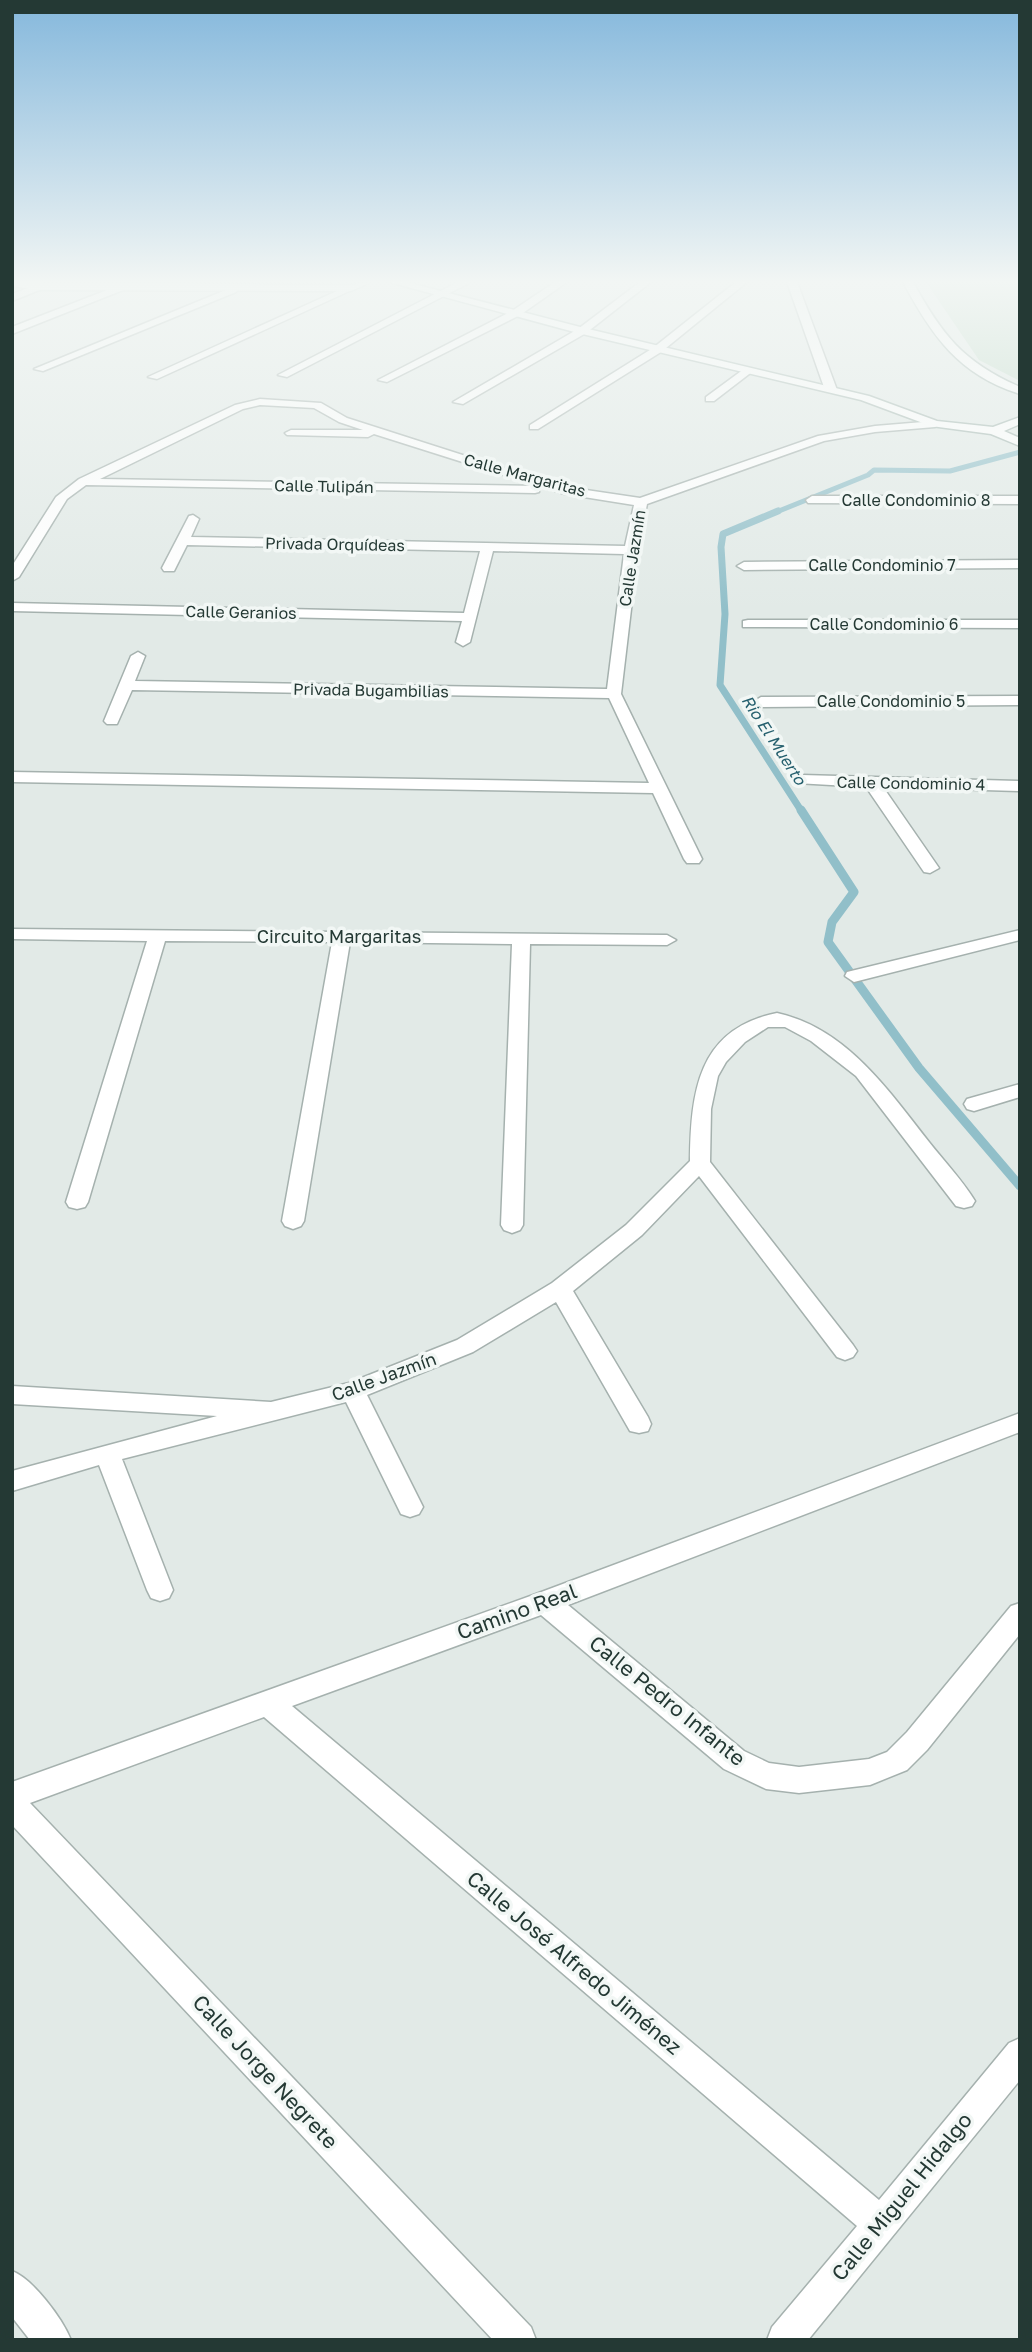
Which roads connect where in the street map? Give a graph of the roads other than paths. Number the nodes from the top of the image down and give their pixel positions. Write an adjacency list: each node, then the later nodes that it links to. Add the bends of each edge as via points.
1 (478, 392): 6 (street)
2 (590, 392): 9 (street)
3 (718, 392): 5 (street)
4 (838, 392): 8 (street)
5 (710, 398)
6 (460, 402)
7 (1020, 419): 11 (street)
8 (935, 424): 11 (street); 18 (street, Calle Jazmín, via 822,438)
9 (534, 427)
10 (291, 433): 12 (street)
11 (998, 433): 13 (street)
12 (391, 434): 14 (street, Calle Margaritas, via 343,420 317,405 249,403); 15 (street, Calle Margaritas)
13 (1020, 443)
14 (83, 482): 15 (street, Calle Tulipán); 26 (street, via 62,496)
15 (565, 490): 18 (street, Calle Margaritas)
16 (811, 500): 17 (street, Calle Condominio 8)
17 (1020, 500)
18 (642, 502): 22 (street, Calle Jazmín)
19 (192, 519): 20 (street)
20 (181, 541): 21 (street, Privada Orquídeas); 25 (street)
21 (488, 547): 22 (street, Privada Orquídeas); 28 (street)
22 (631, 550): 34 (street, Calle Jazmín)
23 (1020, 564): 24 (street, Calle Condominio 7)
24 (744, 566)
25 (169, 568)
26 (12, 578)
27 (12, 607): 28 (street, Calle Geranios)
28 (469, 617): 31 (street)
29 (748, 624): 30 (street, Calle Condominio 6)
30 (1020, 624)
31 (463, 642)
32 (138, 656): 33 (street)
33 (127, 685): 34 (street, Privada Bugambilias); 37 (street)
34 (614, 694): 42 (street)
35 (1020, 700): 36 (street, Calle Condominio 5)
36 (761, 702)
37 (112, 721)
38 (12, 777): 42 (street)
39 (802, 780): 40 (street, Calle Condominio 4)
40 (871, 782): 41 (street, Calle Condominio 4); 44 (street)
41 (1020, 786)
42 (657, 788): 43 (street)
43 (693, 859)
44 (930, 868)
45 (12, 934): 47 (street, Circuito Margaritas)
46 (1020, 934): 51 (street)
47 (158, 935): 48 (street, Circuito Margaritas); 56 (street)
48 (342, 937): 49 (street, Circuito Margaritas); 57 (street)
49 (521, 938): 50 (street, Circuito Margaritas); 58 (street)
50 (667, 940)
51 (854, 976)
52 (1020, 1090): 53 (street)
53 (974, 1104)
54 (700, 1163): 55 (street, via 701,1108 708,1076 747,1031 762,1022 791,1021 863,1072); 59 (street, Calle Jazmín, via 634,1230); 60 (street)
55 (964, 1201)
56 (76, 1202)
57 (293, 1221)
58 (512, 1225)
59 (561, 1289): 61 (street, Calle Jazmín, via 465,1346); 65 (street)
60 (845, 1352)
61 (353, 1391): 63 (street, Calle Jazmín); 68 (street)
62 (12, 1395): 63 (street)
63 (286, 1410): 66 (street, Calle Jazmín)
64 (1020, 1422): 70 (street, Camino Real)
65 (639, 1424)
66 (107, 1453): 67 (street, Calle Jazmín); 69 (street)
67 (12, 1481)
68 (410, 1507)
69 (160, 1590)
70 (545, 1602): 71 (street, Calle Pedro Infante, via 734,1760 766,1776 799,1780 870,1772 897,1761); 72 (street, Camino Real)
71 (1020, 1614)
72 (268, 1703): 73 (street, Camino Real); 76 (street, Calle José Alfredo Jiménez)
73 (12, 1796)
74 (12, 1804): 79 (street, Calle Jorge Negrete)
75 (1020, 2054): 76 (street, Calle Miguel Hidalgo)
76 (880, 2223): 80 (street, Calle Miguel Hidalgo)
77 (12, 2288): 78 (street)
78 (53, 2340)
79 (518, 2340)
80 (785, 2340)

